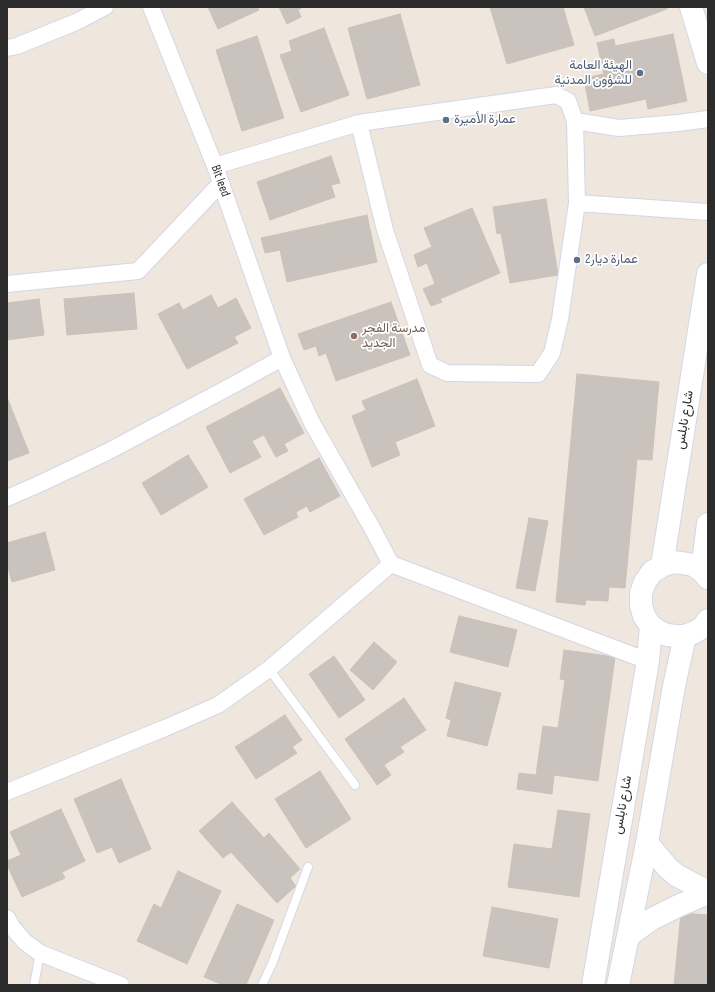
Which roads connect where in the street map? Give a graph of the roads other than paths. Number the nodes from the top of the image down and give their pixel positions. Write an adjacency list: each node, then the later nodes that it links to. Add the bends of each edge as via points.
1 (105, 7): 4 (street, via 76,22)
2 (152, 7): 9 (street, Bit leed)
3 (691, 7): 5 (main road)
4 (7, 48)
5 (708, 63)
6 (708, 119): 7 (street, via 619,128)
7 (575, 121): 8 (street, via 568,101 556,95); 11 (street)
8 (359, 123): 9 (street); 11 (street, via 385,230 430,365 447,374 538,374 552,354 560,319)
9 (215, 166): 10 (street, Bit leed)
10 (221, 183): 14 (street, via 138,271); 15 (street, Bit leed)
11 (577, 203): 12 (street)
12 (708, 212)
13 (708, 274): 19 (main road, شارع نابلس)
14 (7, 284)
15 (282, 358): 16 (street, via 106,452); 18 (street, Bit leed, via 312,423)
16 (7, 498)
17 (708, 524): 20 (main road)
18 (392, 564): 24 (street); 25 (street)
19 (662, 566): 20 (main road, via 682,562 693,565); 22 (main road, via 652,572 641,593 644,616)
20 (705, 574)
21 (708, 620): 23 (main road, via 703,627)
22 (651, 626): 23 (main road, via 667,635); 24 (main road, شارع نابلس)
23 (685, 636): 28 (main road)
24 (648, 661): 37 (main road, شارع نابلس)
25 (269, 669): 26 (lane); 27 (street, via 218,706)
26 (355, 785)
27 (7, 792)
28 (647, 843): 30 (main road, via 667,868); 32 (main road)
29 (308, 867): 36 (lane)
30 (708, 892): 32 (main road, via 650,920)
31 (7, 918): 33 (street, via 25,942)
32 (628, 936): 38 (main road)
33 (40, 953): 34 (lane); 35 (street)
34 (34, 985)
35 (121, 985)
36 (262, 985)
37 (593, 985)
38 (618, 985)

